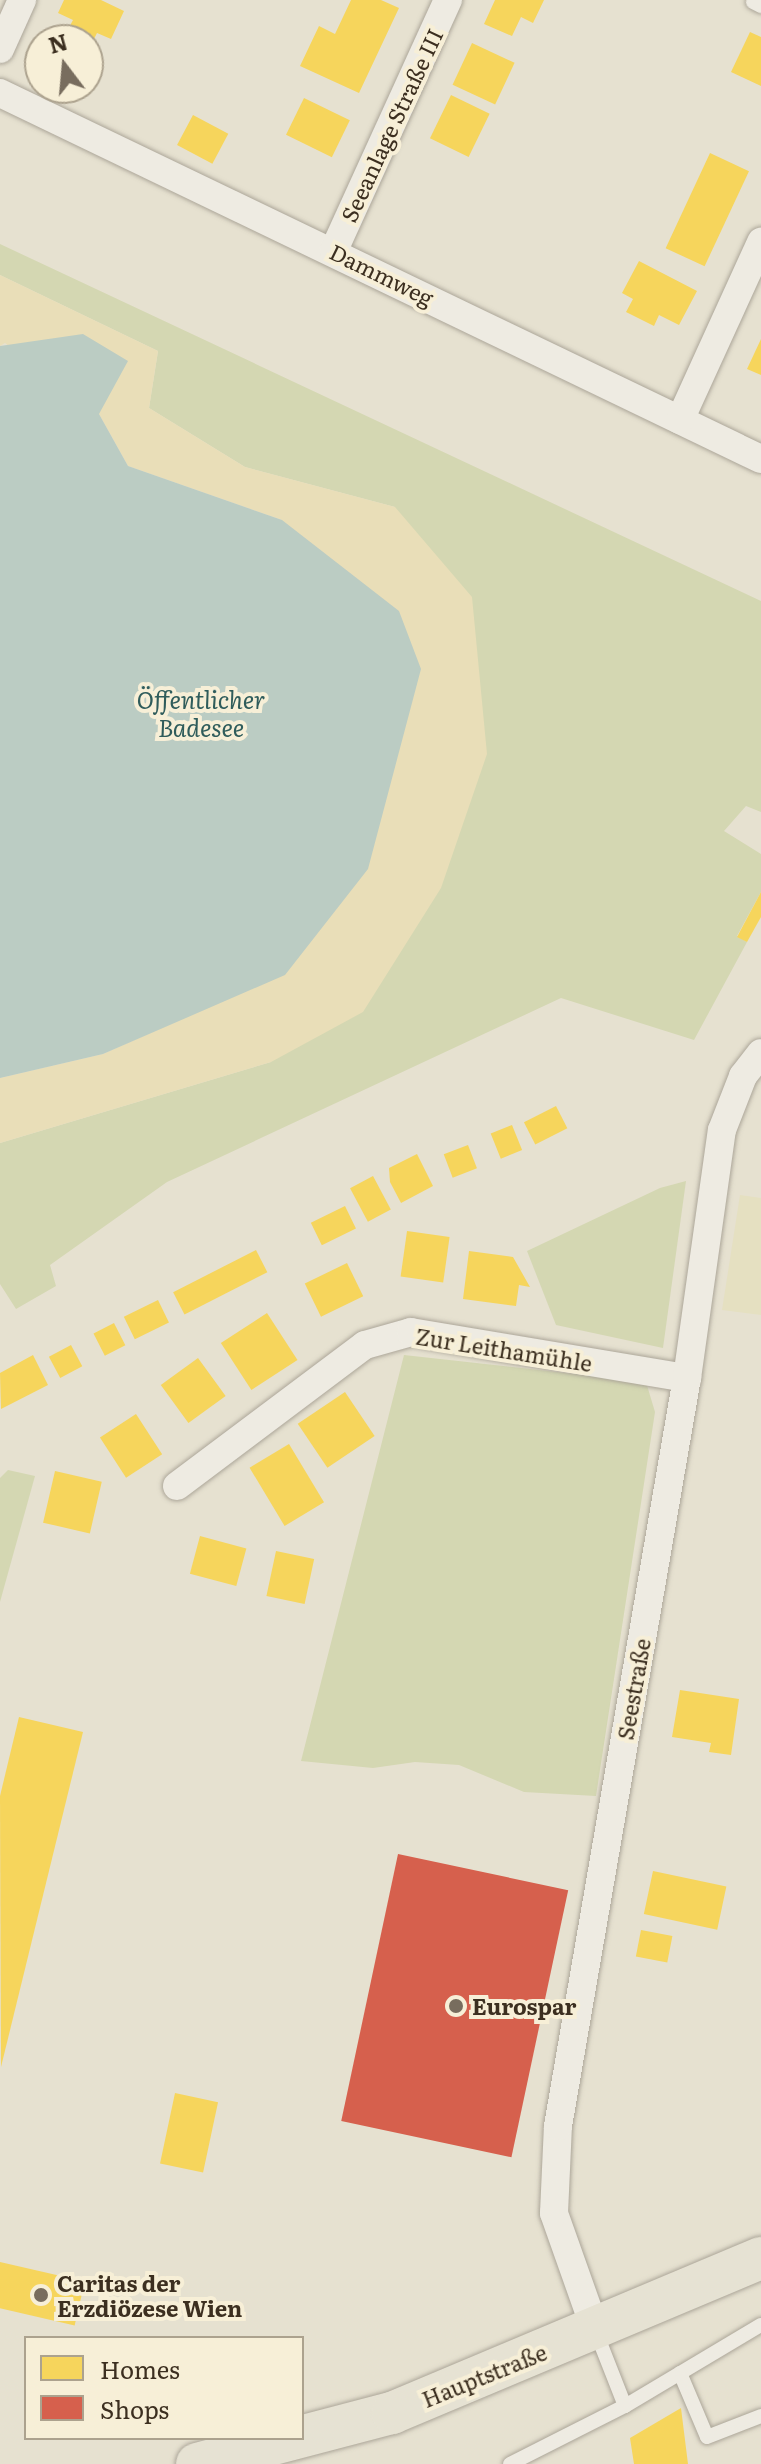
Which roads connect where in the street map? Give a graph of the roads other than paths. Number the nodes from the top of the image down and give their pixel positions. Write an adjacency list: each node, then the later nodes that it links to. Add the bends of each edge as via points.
1 (22, 0): 3 (street)
2 (448, 0): 6 (street, Seeanlage Straße III)
3 (0, 49)
4 (0, 93): 6 (street, Dammweg)
5 (761, 242): 7 (street)
6 (334, 250): 7 (street, Dammweg)
7 (680, 420): 8 (street, Dammweg)
8 (761, 459)
9 (761, 1053): 10 (street, Seestraße, via 743,1076 722,1130)
10 (687, 1378): 11 (street, Zur Leithamühle, via 411,1332 365,1345); 14 (street, Seestraße, via 558,2126 554,2213)
11 (177, 1486)
12 (761, 2258): 14 (main road, Hauptstraße)
13 (761, 2325): 15 (lane)
14 (595, 2329): 16 (lane); 18 (main road, Hauptstraße, via 392,2413)
15 (680, 2373): 16 (lane); 17 (lane, via 707,2437)
16 (625, 2406): 21 (lane)
17 (761, 2416)
18 (304, 2436)
19 (289, 2440): 20 (main road, Hauptstraße)
20 (197, 2464)
21 (510, 2464)

